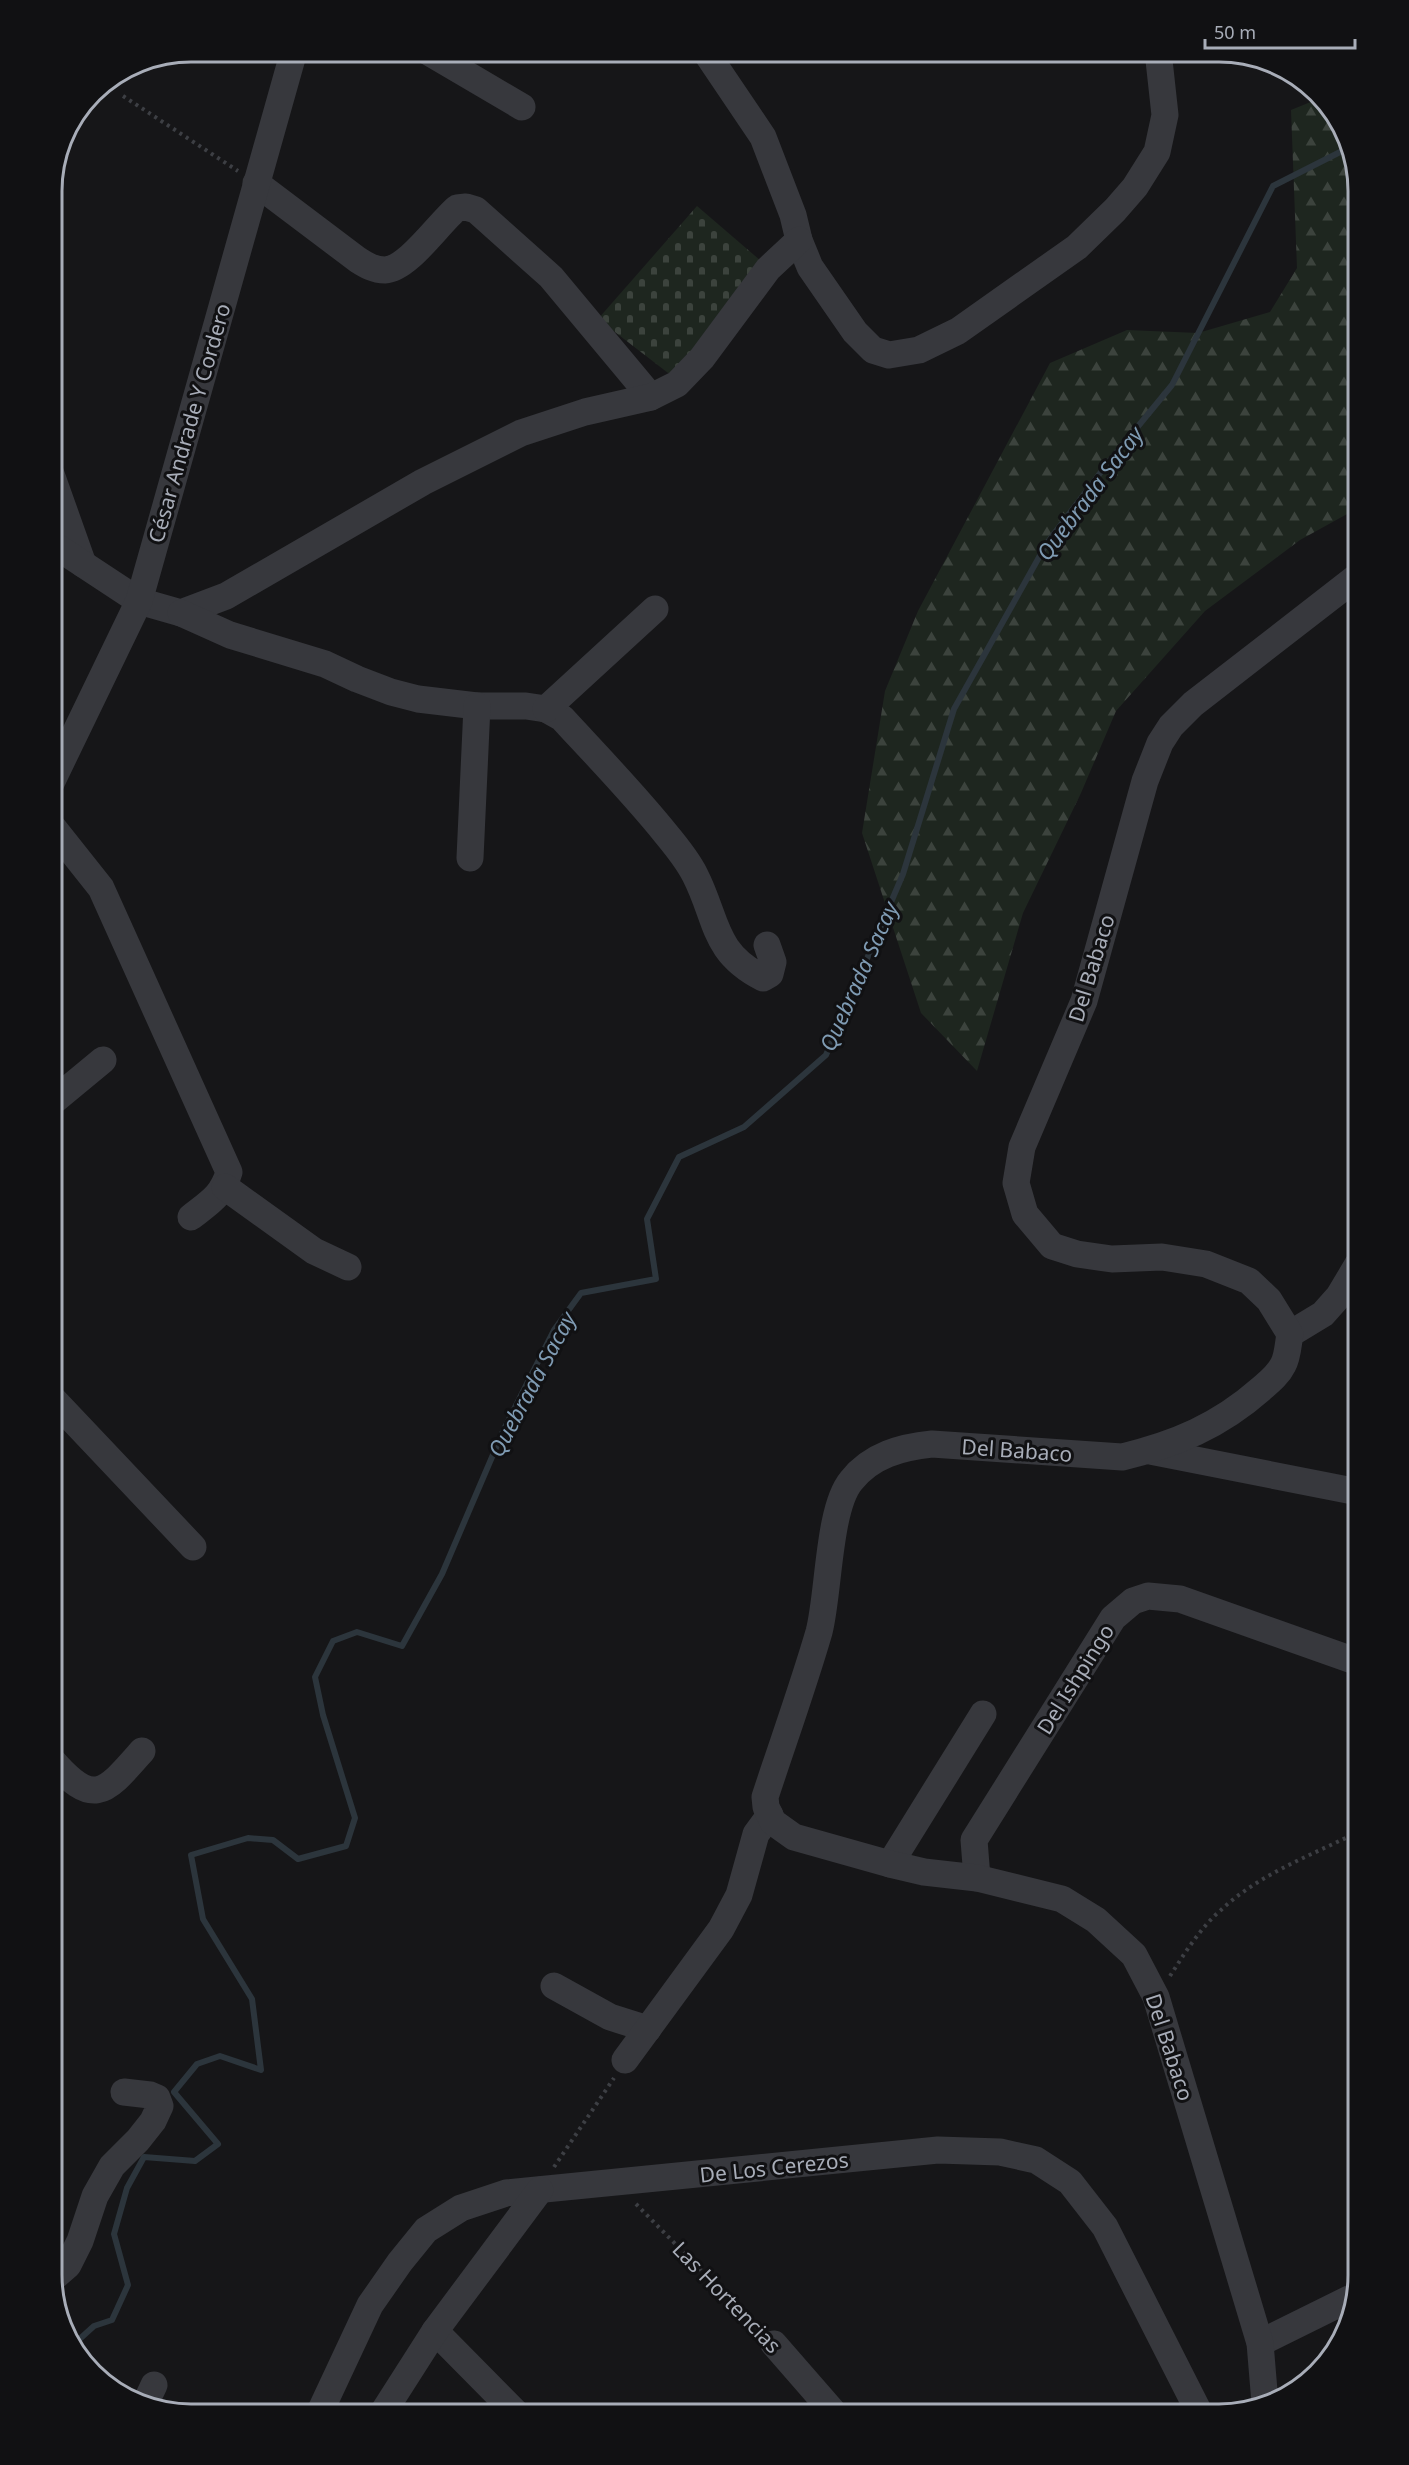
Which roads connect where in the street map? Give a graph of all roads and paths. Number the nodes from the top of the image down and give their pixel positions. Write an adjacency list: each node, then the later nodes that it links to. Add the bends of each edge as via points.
1 (291, 62): 7 (street, César Andrade Y Cordero)
2 (446, 62): 6 (street)
3 (712, 62): 8 (street, via 763,137)
4 (1159, 62): 8 (street, via 1165,115 1157,152 1135,187 1077,247 958,331 919,350 890,356 873,350 832,301 810,267)
5 (123, 96): 7 (path)
6 (522, 107)
7 (256, 183): 9 (street, via 358,260 385,270 406,260 457,208 476,210 551,277); 14 (street, César Andrade Y Cordero)
8 (799, 240): 9 (street, via 768,269 702,358 677,384)
9 (651, 398): 16 (street, via 585,412 521,433 423,482 226,596)
10 (62, 505): 12 (street)
11 (62, 550): 12 (street)
12 (83, 564): 14 (street)
13 (1348, 584): 29 (street, Del Babaco, via 1193,704 1160,743 1145,781 1084,1001 1022,1147 1016,1183 1025,1214 1052,1246 1112,1259 1162,1257 1206,1264 1249,1281 1269,1300)
14 (139, 601): 16 (street); 19 (street, César Andrade Y Cordero)
15 (655, 609): 18 (street)
16 (181, 613): 17 (street, via 230,635 325,664 391,692)
17 (477, 706): 18 (street); 21 (street)
18 (546, 708): 22 (street, via 562,718 666,834 695,873 719,939 731,956 763,978 770,974 773,962)
19 (62, 760)
20 (62, 839): 25 (street, via 101,888 116,919 229,1172)
21 (470, 858)
22 (767, 945)
23 (103, 1060): 24 (street)
24 (62, 1094)
25 (225, 1187): 26 (street); 27 (street, via 314,1251)
26 (191, 1217)
27 (348, 1267)
28 (1348, 1302): 29 (street)
29 (1290, 1334): 31 (street, Del Babaco, via 1284,1364 1276,1376 1242,1406 1198,1433)
30 (62, 1409): 33 (street)
31 (1149, 1450): 32 (street); 38 (street, Del Babaco, via 1122,1457 920,1445 884,1454 850,1481 840,1503 819,1629 765,1797)
32 (1348, 1489)
33 (193, 1547)
34 (1348, 1658): 41 (street, Del Ishpingo, via 1180,1599 1148,1596 1133,1601 1113,1618 974,1840)
35 (983, 1714): 40 (street)
36 (142, 1751): 37 (street, via 102,1790 79,1787)
37 (62, 1770)
38 (770, 1815): 40 (street, Del Babaco, via 779,1828 794,1837); 44 (street, via 756,1834 739,1895 721,1929)
39 (1348, 1837): 43 (path, via 1232,1899 1204,1928)
40 (890, 1864): 41 (street, Del Babaco)
41 (977, 1878): 43 (street, Del Babaco, via 1062,1899 1096,1920 1134,1955)
42 (554, 1986): 44 (street, via 610,2017)
43 (1156, 1997): 52 (street, Del Babaco)
44 (648, 2029): 45 (street)
45 (625, 2060): 48 (path)
46 (124, 2092): 49 (street, via 150,2095 157,2098 159,2106 153,2121 112,2166 94,2196 80,2241)
47 (615, 2183): 48 (street, De Los Cerezos); 53 (path, Las Hortencias); 59 (street, De Los Cerezos, via 938,2150 1000,2152 1036,2160 1070,2182 1106,2227)
48 (540, 2190): 51 (street); 55 (street, De Los Cerezos, via 506,2193 461,2208 426,2230 370,2305)
49 (62, 2270)
50 (1344, 2301): 52 (street)
51 (435, 2331): 56 (street); 57 (street)
52 (1260, 2343): 54 (street, Del Babaco)
53 (774, 2344): 58 (street, Las Hortencias)
54 (1264, 2395)
55 (324, 2403)
56 (389, 2403)
57 (506, 2403)
58 (827, 2404)
59 (1195, 2404)

